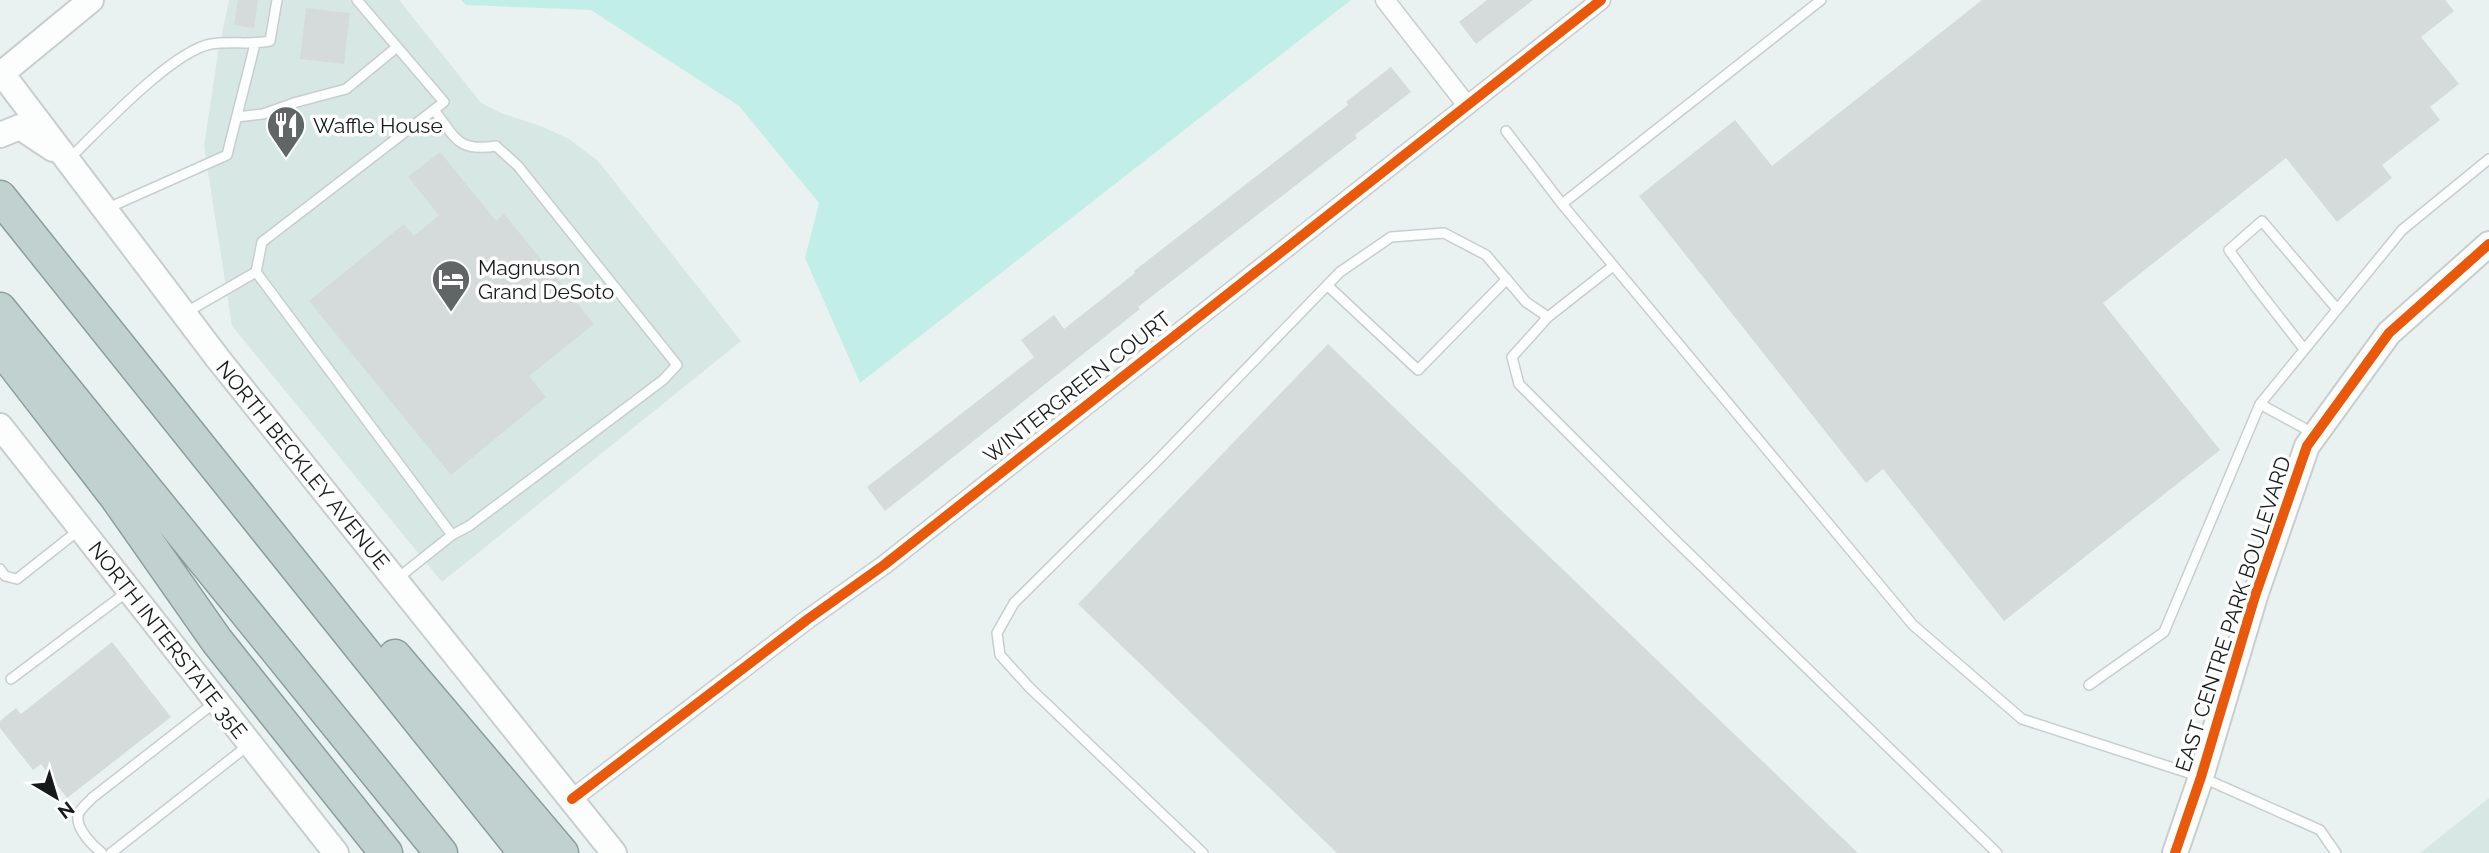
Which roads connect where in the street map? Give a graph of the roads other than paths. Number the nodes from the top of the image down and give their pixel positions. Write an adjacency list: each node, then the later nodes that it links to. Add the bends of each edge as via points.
1 (91, 0): 9 (main road)
2 (276, 0): 7 (lane, via 270,41)
3 (357, 0): 8 (lane)
4 (1385, 0): 10 (street)
5 (1601, 0): 10 (street, WINTERGREEN COURT)
6 (1821, 0): 18 (lane)
7 (255, 44): 12 (lane); 15 (lane, via 210,44 171,62)
8 (397, 47): 11 (lane, via 444,102); 12 (lane, via 346,89 263,114)
9 (1, 73): 15 (main road, NORTH BECKLEY AVENUE)
10 (1466, 104): 45 (street, WINTERGREEN COURT, via 884,565)
11 (434, 110): 22 (lane, via 262,242); 36 (lane, via 462,145 478,149 496,146 518,166 677,365)
12 (237, 117): 19 (lane, via 227,155)
13 (1506, 131): 18 (lane)
14 (0, 135): 15 (main road, via 20,127)
15 (69, 159): 19 (main road, NORTH BECKLEY AVENUE)
16 (2489, 159): 26 (lane, via 2402,230)
17 (1, 197): 31 (highway)
18 (1562, 204): 21 (lane)
19 (106, 209): 27 (main road, NORTH BECKLEY AVENUE)
20 (2489, 244): 34 (main road, EAST CENTRE PARK BOULEVARD, via 2389,333)
21 (1614, 266): 28 (lane); 44 (lane, via 1922,634 2022,719)
22 (256, 272): 27 (lane); 36 (lane)
23 (1507, 279): 24 (lane, via 1486,255 1444,233 1391,237); 24 (lane, via 1418,370); 28 (lane, via 1526,302)
24 (1327, 285): 54 (lane, via 1014,603 997,634 1000,655 1029,687)
25 (0, 309): 50 (highway)
26 (2337, 309): 30 (lane); 30 (lane, via 2262,221 2230,250)
27 (183, 314): 38 (main road, NORTH BECKLEY AVENUE)
28 (1549, 317): 55 (lane, via 1512,357 1519,384)
29 (0, 347): 49 (highway, via 116,497 217,641)
30 (2304, 349): 32 (lane)
31 (149, 382): 51 (highway); 52 (highway, via 319,564)
32 (2260, 404): 34 (lane); 41 (lane, via 2164,632)
33 (0, 426): 35 (main road, NORTH INTERSTATE 35E)
34 (2315, 434): 44 (main road, EAST CENTRE PARK BOULEVARD, via 2255,596)
35 (80, 529): 37 (lane, via 17,579); 39 (main road, NORTH INTERSTATE 35E)
36 (452, 535): 38 (lane)
37 (0, 569)
38 (396, 580): 45 (main road, NORTH BECKLEY AVENUE)
39 (129, 591): 40 (lane); 42 (main road, NORTH INTERSTATE 35E)
40 (10, 679)
41 (2089, 685)
42 (215, 702): 43 (main road, NORTH INTERSTATE 35E); 46 (lane, via 79,813 83,831)
43 (250, 744): 47 (lane); 48 (main road, NORTH INTERSTATE 35E)
44 (2201, 777): 56 (main road, EAST CENTRE PARK BOULEVARD); 57 (lane, via 2320,830)
45 (572, 799): 53 (main road, NORTH BECKLEY AVENUE)
46 (102, 853)
47 (111, 853)
48 (336, 853)
49 (386, 853)
50 (441, 853)
51 (524, 853)
52 (562, 853)
53 (614, 853)
54 (1203, 853)
55 (1997, 853)
56 (2175, 853)
57 (2336, 853)

